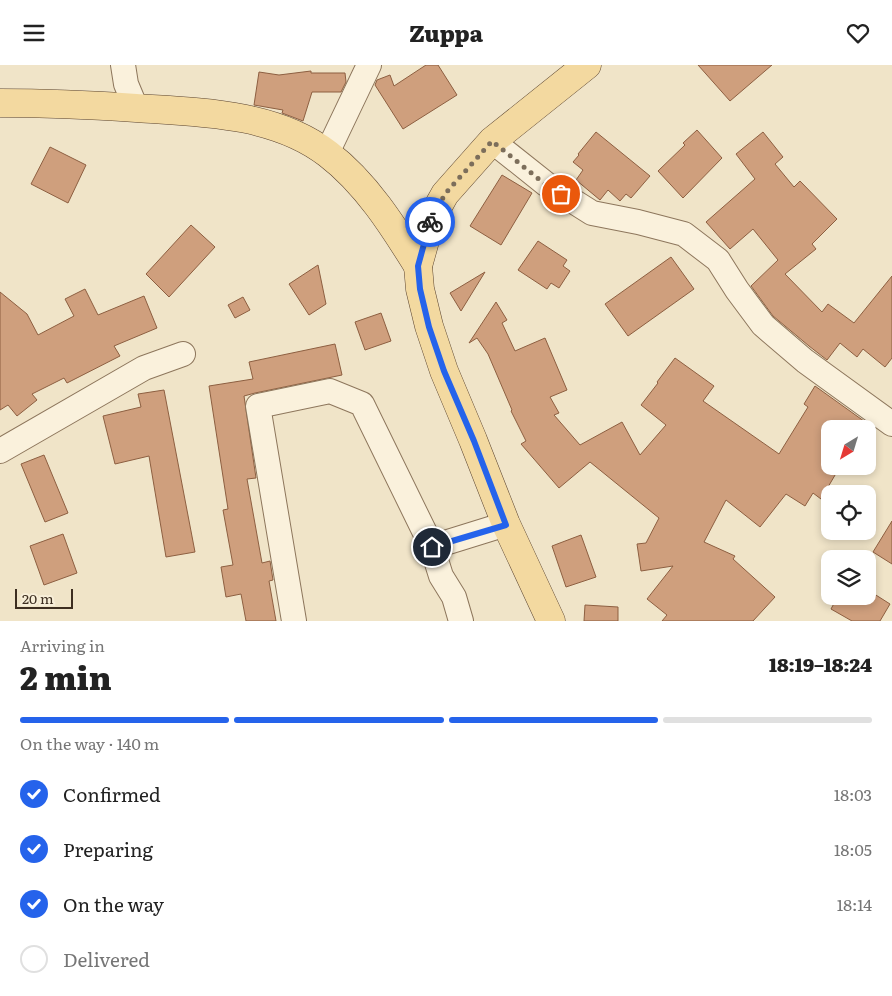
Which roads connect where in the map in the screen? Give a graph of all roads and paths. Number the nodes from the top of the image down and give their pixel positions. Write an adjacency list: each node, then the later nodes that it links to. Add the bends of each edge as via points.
1 (122, 65): 5 (street)
2 (369, 65): 7 (street)
3 (587, 65): 6 (main road)
4 (0, 103): 5 (main road)
5 (136, 108): 7 (main road, via 236,117 292,134)
6 (492, 141): 8 (main road, via 445,194 431,219); 10 (street, via 546,185 592,213 684,234 718,260 763,325 805,361)
7 (327, 153): 8 (main road, via 395,228)
8 (418, 266): 12 (main road, via 429,327)
9 (182, 354): 11 (street, via 144,369)
10 (892, 423)
11 (0, 451)
12 (506, 525): 13 (street); 16 (main road)
13 (432, 547): 14 (street, via 362,404 330,391 258,407); 15 (street)
14 (294, 621)
15 (461, 621)
16 (551, 621)

